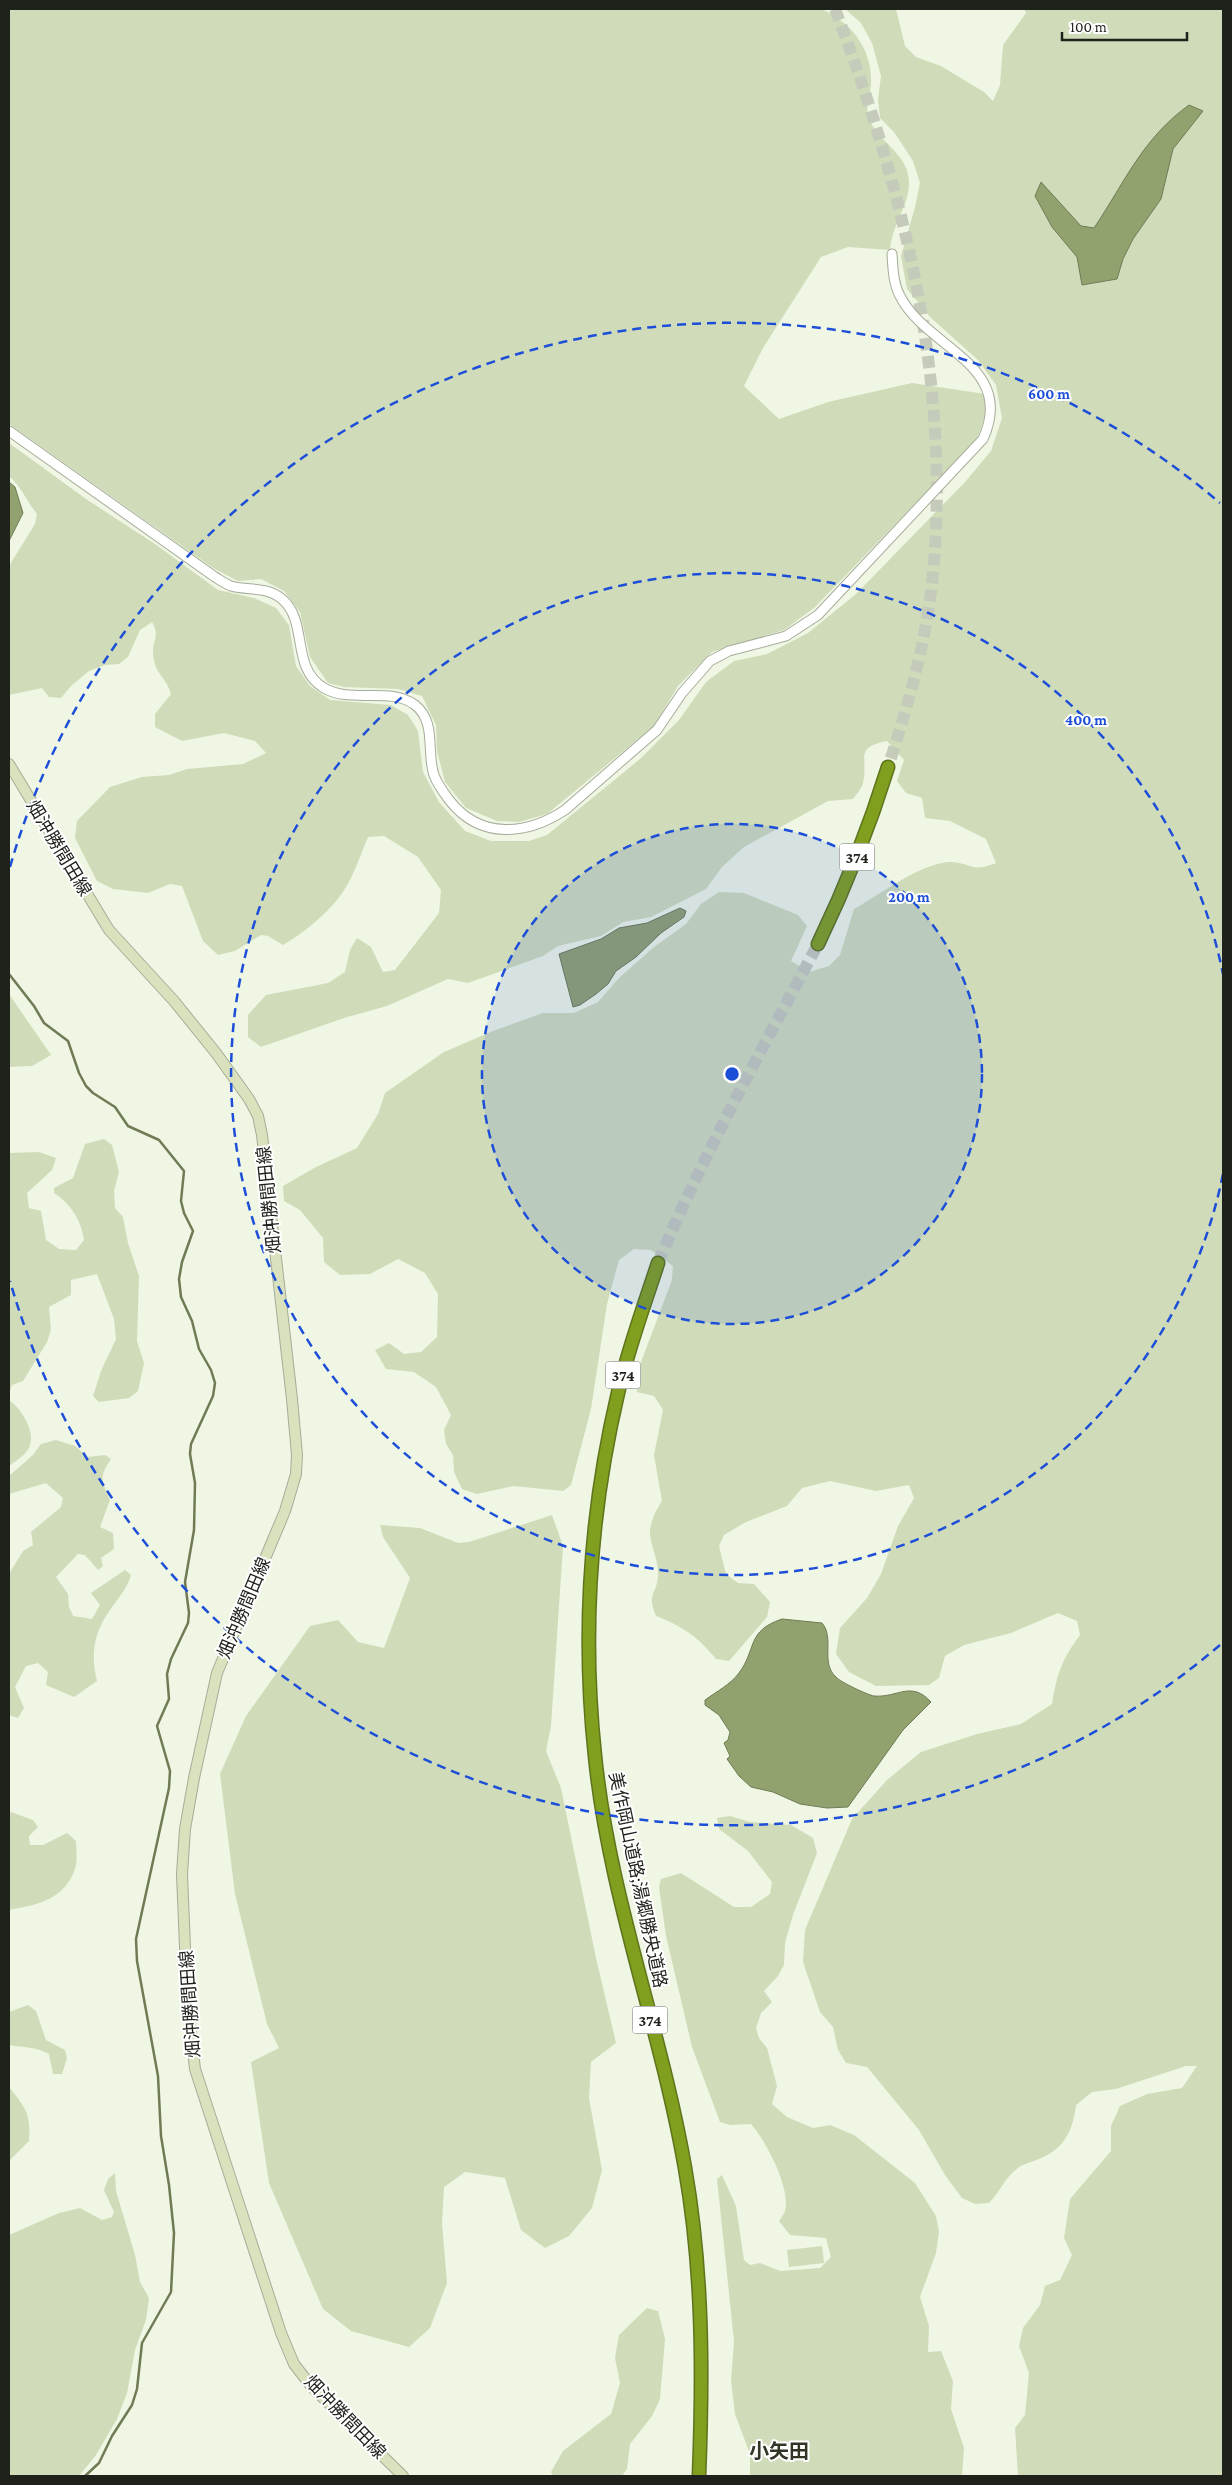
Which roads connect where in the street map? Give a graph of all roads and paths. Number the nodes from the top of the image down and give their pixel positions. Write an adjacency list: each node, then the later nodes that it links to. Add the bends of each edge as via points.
1 (892, 254): 2 (street, via 894,279 900,296 922,323 972,366 984,384 990,417 983,439 818,615 786,636 729,652 710,661 642,745 565,810 545,821 512,830 472,822 444,794 434,777 426,716 415,704 402,698 338,693 324,688 312,678 304,666 292,611 282,598 268,590 231,586 215,577)
2 (9, 431)
3 (9, 764): 7 (main road, 畑沖勝間田線, via 109,930 216,1053 258,1116 292,1399 296,1474 285,1511 217,1673 194,1778 185,1829 182,1874 191,2047 215,2133 294,2364 311,2386)
4 (888, 767): 5 (highway, 374, via 848,881)
5 (818, 944)
6 (658, 1263): 8 (highway, 美作岡山道路;湯郷勝央道路 / 374, via 618,1392 600,1490 589,1607 590,1680 595,1757 605,1827 671,2103 694,2229 703,2351)
7 (403, 2476)
8 (699, 2476)

